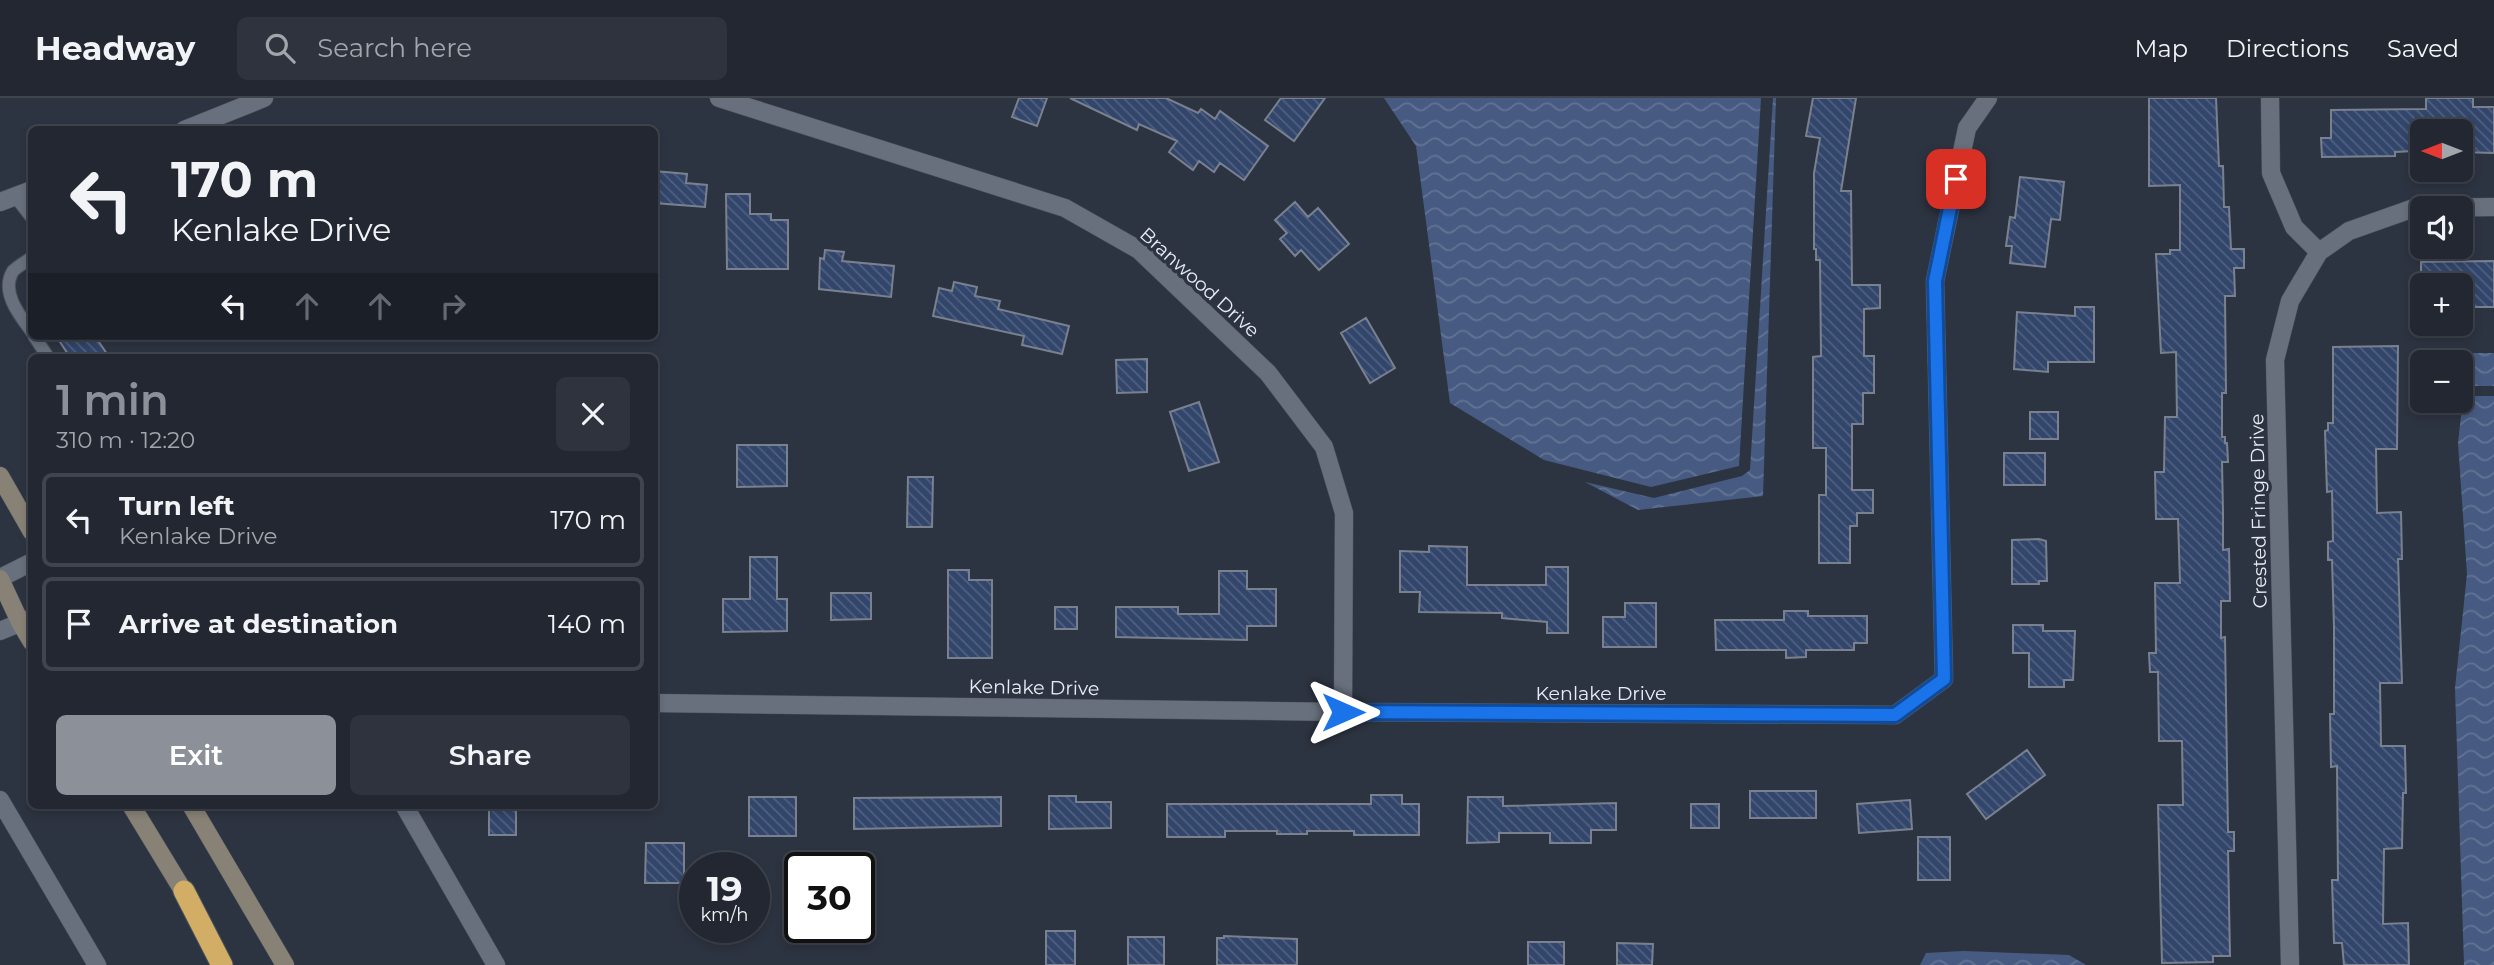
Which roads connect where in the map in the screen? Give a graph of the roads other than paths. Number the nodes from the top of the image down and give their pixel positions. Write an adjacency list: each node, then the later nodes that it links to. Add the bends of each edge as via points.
1 (264, 98): 5 (street)
2 (719, 98): 19 (street, Branwood Drive, via 1065,208 1139,250 1268,373 1324,447 1344,513)
3 (1988, 98): 19 (street, Kenlake Drive, via 1967,128 1935,281 1944,679 1895,715)
4 (2270, 98): 9 (street, via 2272,173 2294,227)
5 (194, 126)
6 (16, 196): 8 (lane)
7 (2494, 207): 9 (street, Crested Fringe Drive, via 2414,208 2349,231)
8 (28, 212)
9 (2319, 252): 29 (street, Crested Fringe Drive, via 2290,301 2276,360)
10 (28, 260): 11 (lane, via 13,272 8,285 10,300)
11 (28, 327)
12 (0, 476): 13 (main road)
13 (28, 525)
14 (28, 564): 15 (street)
15 (0, 579): 16 (main road)
16 (26, 620): 17 (street)
17 (0, 631)
18 (658, 703): 19 (street, Kenlake Drive)
19 (1343, 712)
20 (0, 800): 25 (street)
21 (133, 809): 24 (main road)
22 (193, 809): 27 (main road)
23 (406, 809): 28 (street)
24 (184, 891): 26 (highway)
25 (97, 965)
26 (225, 965)
27 (285, 965)
28 (496, 965)
29 (2290, 965)

